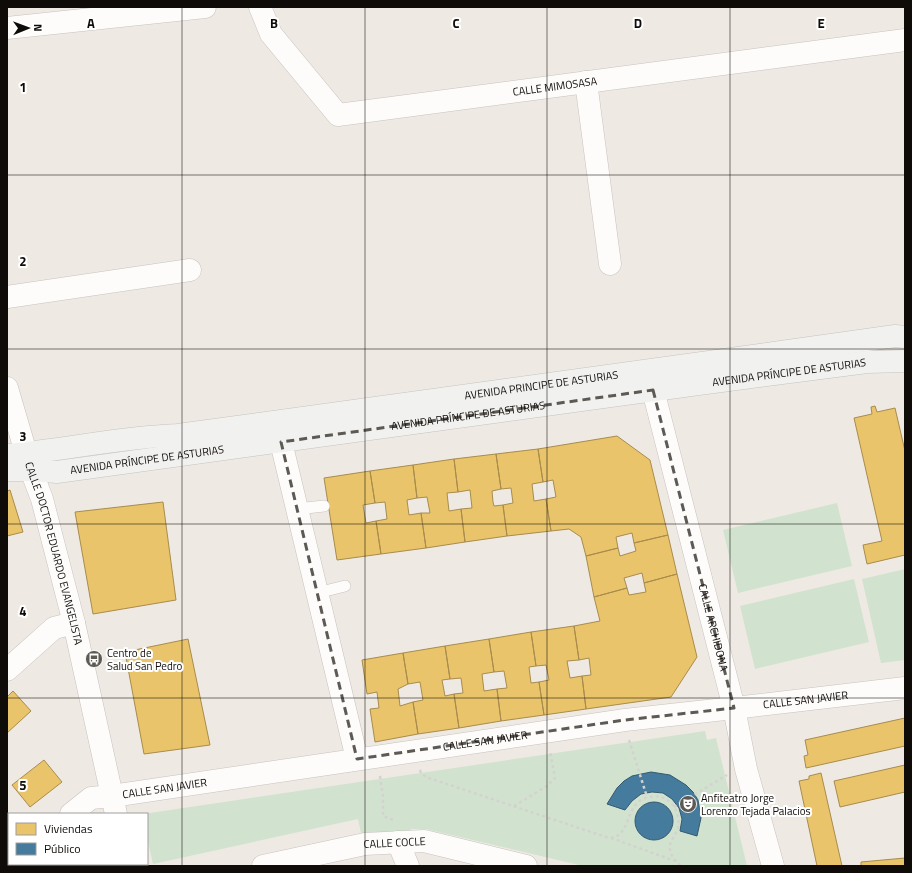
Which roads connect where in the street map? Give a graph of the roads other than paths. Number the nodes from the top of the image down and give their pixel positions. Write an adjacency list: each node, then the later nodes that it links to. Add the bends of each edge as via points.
1 (205, 7): 3 (street)
2 (260, 7): 5 (street, CALLE MIMOSASA, via 271,34 338,115)
3 (7, 28)
4 (905, 40): 5 (street, CALLE MIMOSASA)
5 (586, 82): 6 (street)
6 (610, 264)
7 (190, 270): 8 (street)
8 (7, 297)
9 (905, 337): 13 (street, AVENIDA PRINCIPE DE ASTURIAS, via 894,336)
10 (905, 361): 12 (street, AVENIDA PRÍNCIPE DE ASTURIAS, via 867,362)
11 (7, 388): 15 (street, CALLE DOCTOR EDUARDO EVANGELISTA)
12 (653, 390): 14 (street, AVENIDA PRÍNCIPE DE ASTURIAS); 24 (street, CALLE ARCHIDONA)
13 (178, 435): 15 (street, AVENIDA PRÍNCIPE DE ASTURIAS, via 153,436)
14 (281, 442): 15 (street, AVENIDA PRÍNCIPE DE ASTURIAS, via 57,472); 18 (street)
15 (21, 460): 16 (street); 21 (street, CALLE DOCTOR EDUARDO EVANGELISTA, via 42,499)
16 (7, 470)
17 (324, 506): 18 (lane)
18 (297, 509): 20 (street)
19 (346, 586): 20 (lane)
20 (317, 593): 25 (street)
21 (74, 623): 22 (street, via 54,628); 26 (street, CALLE DOCTOR EDUARDO EVANGELISTA)
22 (7, 670)
23 (905, 688): 24 (street, CALLE SAN JAVIER)
24 (734, 708): 25 (street, CALLE SAN JAVIER, via 625,720); 33 (street, CALLE ARCHIDONA, via 746,769)
25 (357, 759): 26 (street, CALLE SAN JAVIER)
26 (114, 805): 27 (street, CALLE SAN JAVIER, via 91,798)
27 (72, 813)
28 (398, 832): 29 (street, CALLE COCLE); 31 (street); 32 (street, CALLE COCLE, via 424,841)
29 (328, 861): 30 (street, CALLE COCLE)
30 (263, 866)
31 (408, 866)
32 (526, 866)
33 (774, 866)

